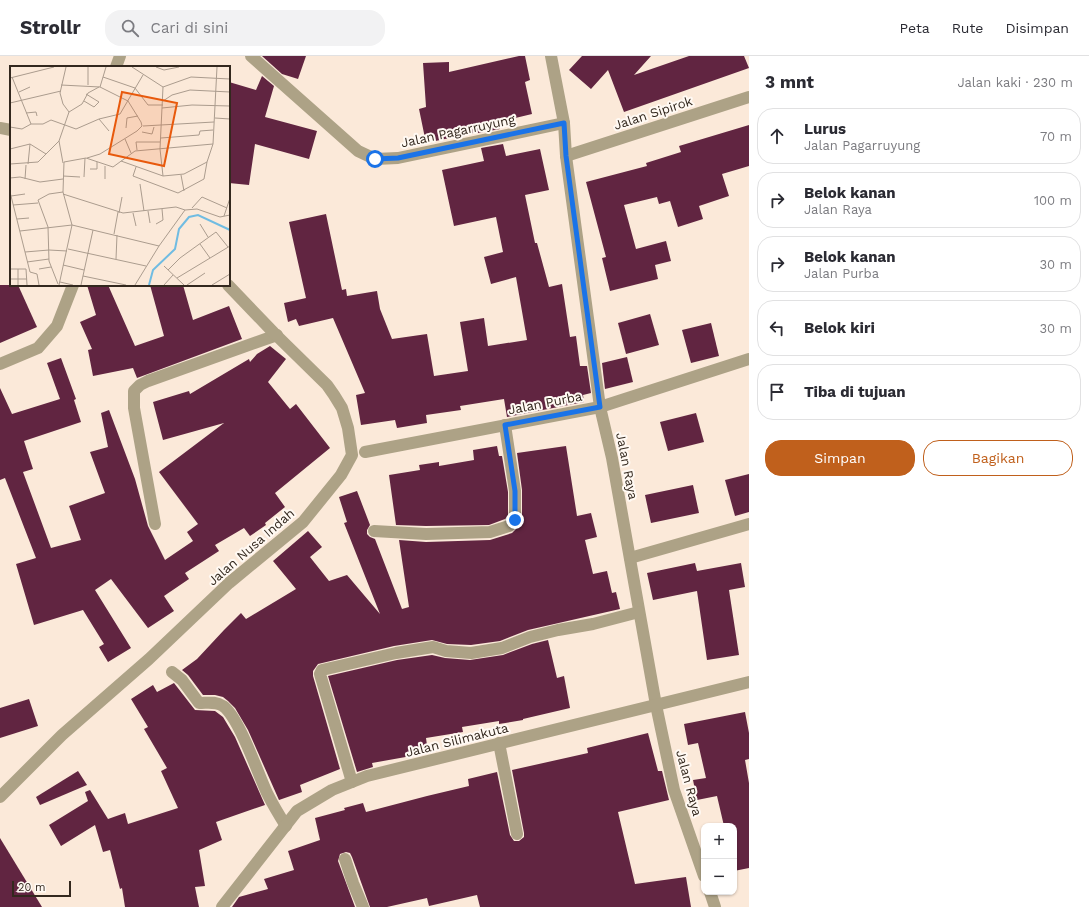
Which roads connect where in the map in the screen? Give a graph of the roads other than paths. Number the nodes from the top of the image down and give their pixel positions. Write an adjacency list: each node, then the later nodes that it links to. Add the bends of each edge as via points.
1 (120, 56): 5 (street)
2 (251, 56): 7 (street, Jalan Pagarruyung, via 358,151 375,159 398,158)
3 (561, 56): 4 (street)
4 (552, 61): 7 (street, Jalan Raya)
5 (116, 66)
6 (749, 96): 10 (street, Jalan Sipirok)
7 (564, 123): 10 (street, Jalan Raya)
8 (0, 128): 9 (street)
9 (10, 130)
10 (566, 156): 16 (street, Jalan Raya)
11 (74, 286): 15 (street, via 57,326 38,348)
12 (229, 286): 13 (street, Jalan Nusa Indah)
13 (277, 335): 19 (street, via 140,385 134,390 134,408); 29 (street, Jalan Nusa Indah, via 326,385 342,408 352,455 341,475 303,522 229,583 150,659 62,735)
14 (749, 359): 16 (street, Jalan Purba)
15 (0, 364)
16 (600, 407): 17 (street, Jalan Purba); 22 (street, Jalan Raya)
17 (505, 425): 18 (street, Jalan Purba); 21 (street, via 515,491 515,520 510,526 490,532 426,534)
18 (365, 452)
19 (154, 524)
20 (749, 524): 22 (street)
21 (374, 531)
22 (630, 558): 23 (street, Jalan Raya)
23 (639, 612): 26 (street, Jalan Raya); 28 (street, via 530,637 502,648 471,653 433,647 322,670 320,674)
24 (172, 672): 30 (street, via 182,680 199,703 216,703 230,712 273,805)
25 (749, 682): 26 (street, Jalan Silimakuta)
26 (656, 705): 27 (street, Jalan Silimakuta); 33 (street, Jalan Raya, via 674,790)
27 (499, 744): 28 (street, Jalan Silimakuta, via 367,776); 31 (street)
28 (352, 782): 30 (street, Jalan Silimakuta, via 332,790 297,811)
29 (0, 797)
30 (286, 826): 35 (street, Jalan Silimakuta)
31 (517, 834)
32 (345, 859): 36 (street)
33 (701, 867)
34 (711, 895): 37 (street)
35 (222, 907)
36 (363, 907)
37 (715, 907)

